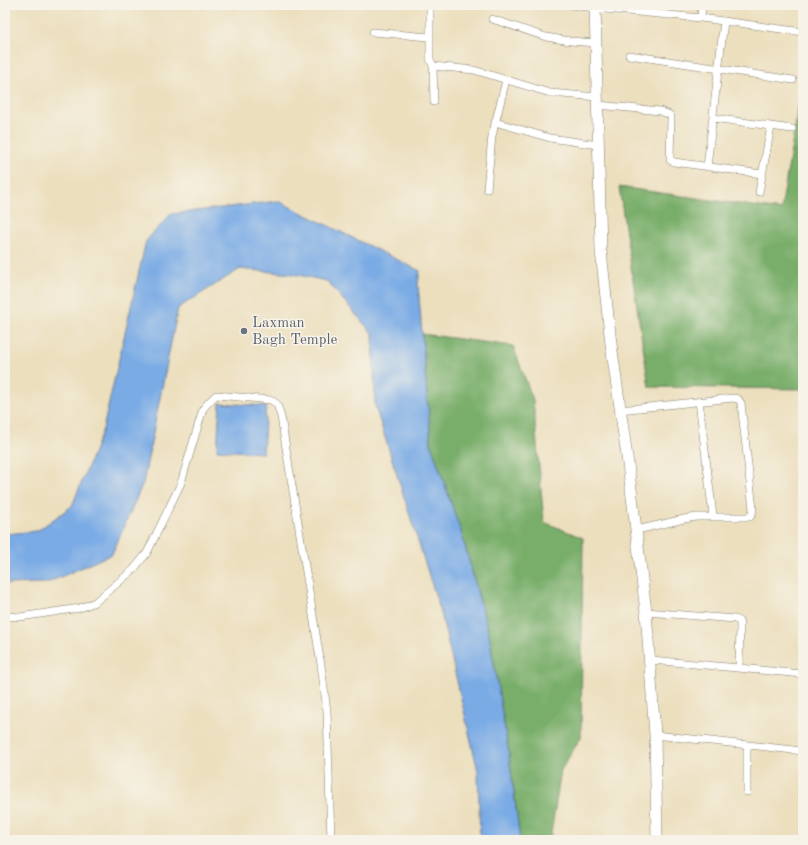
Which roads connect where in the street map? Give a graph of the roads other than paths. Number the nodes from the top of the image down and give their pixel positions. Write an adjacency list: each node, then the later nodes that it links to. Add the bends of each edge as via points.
1 (430, 5): 10 (street)
2 (571, 5): 4 (street)
3 (702, 5): 5 (street)
4 (595, 7): 5 (street); 11 (main road)
5 (701, 18): 7 (street)
6 (492, 19): 11 (street, via 546,37)
7 (724, 21): 9 (street); 14 (street)
8 (373, 32): 10 (street)
9 (803, 32)
10 (429, 37): 13 (street, via 430,59)
11 (596, 43): 17 (main road)
12 (629, 55): 14 (street)
13 (433, 66): 15 (street, via 467,68); 18 (street)
14 (718, 69): 16 (street); 19 (street)
15 (506, 80): 17 (street, via 550,93); 20 (street)
16 (793, 80)
17 (598, 101): 23 (main road); 24 (street, via 666,113 671,118 670,160)
18 (434, 102)
19 (713, 118): 21 (street); 24 (street)
20 (495, 122): 23 (street, via 550,138); 26 (street)
21 (771, 126): 22 (street); 25 (street)
22 (792, 128)
23 (598, 145): 29 (main road, via 600,250)
24 (707, 167): 25 (street)
25 (762, 174): 27 (street)
26 (487, 189)
27 (759, 192)
28 (699, 401): 29 (street); 30 (street); 30 (street, via 738,399 742,411 752,514 750,517)
29 (620, 410): 31 (main road)
30 (712, 516): 31 (street, via 684,519)
31 (637, 530): 32 (main road)
32 (646, 612): 34 (main road); 35 (street, via 735,619 740,625)
33 (5, 616): 41 (street, via 20,617 80,608 95,602 133,570 147,553 181,482 204,409 216,395 271,400 277,404 327,711)
34 (651, 660): 35 (street); 37 (main road)
35 (739, 668): 36 (street)
36 (803, 674)
37 (655, 735): 38 (street); 42 (main road)
38 (747, 744): 39 (street); 40 (street)
39 (803, 750)
40 (747, 792)
41 (331, 840)
42 (657, 840)

